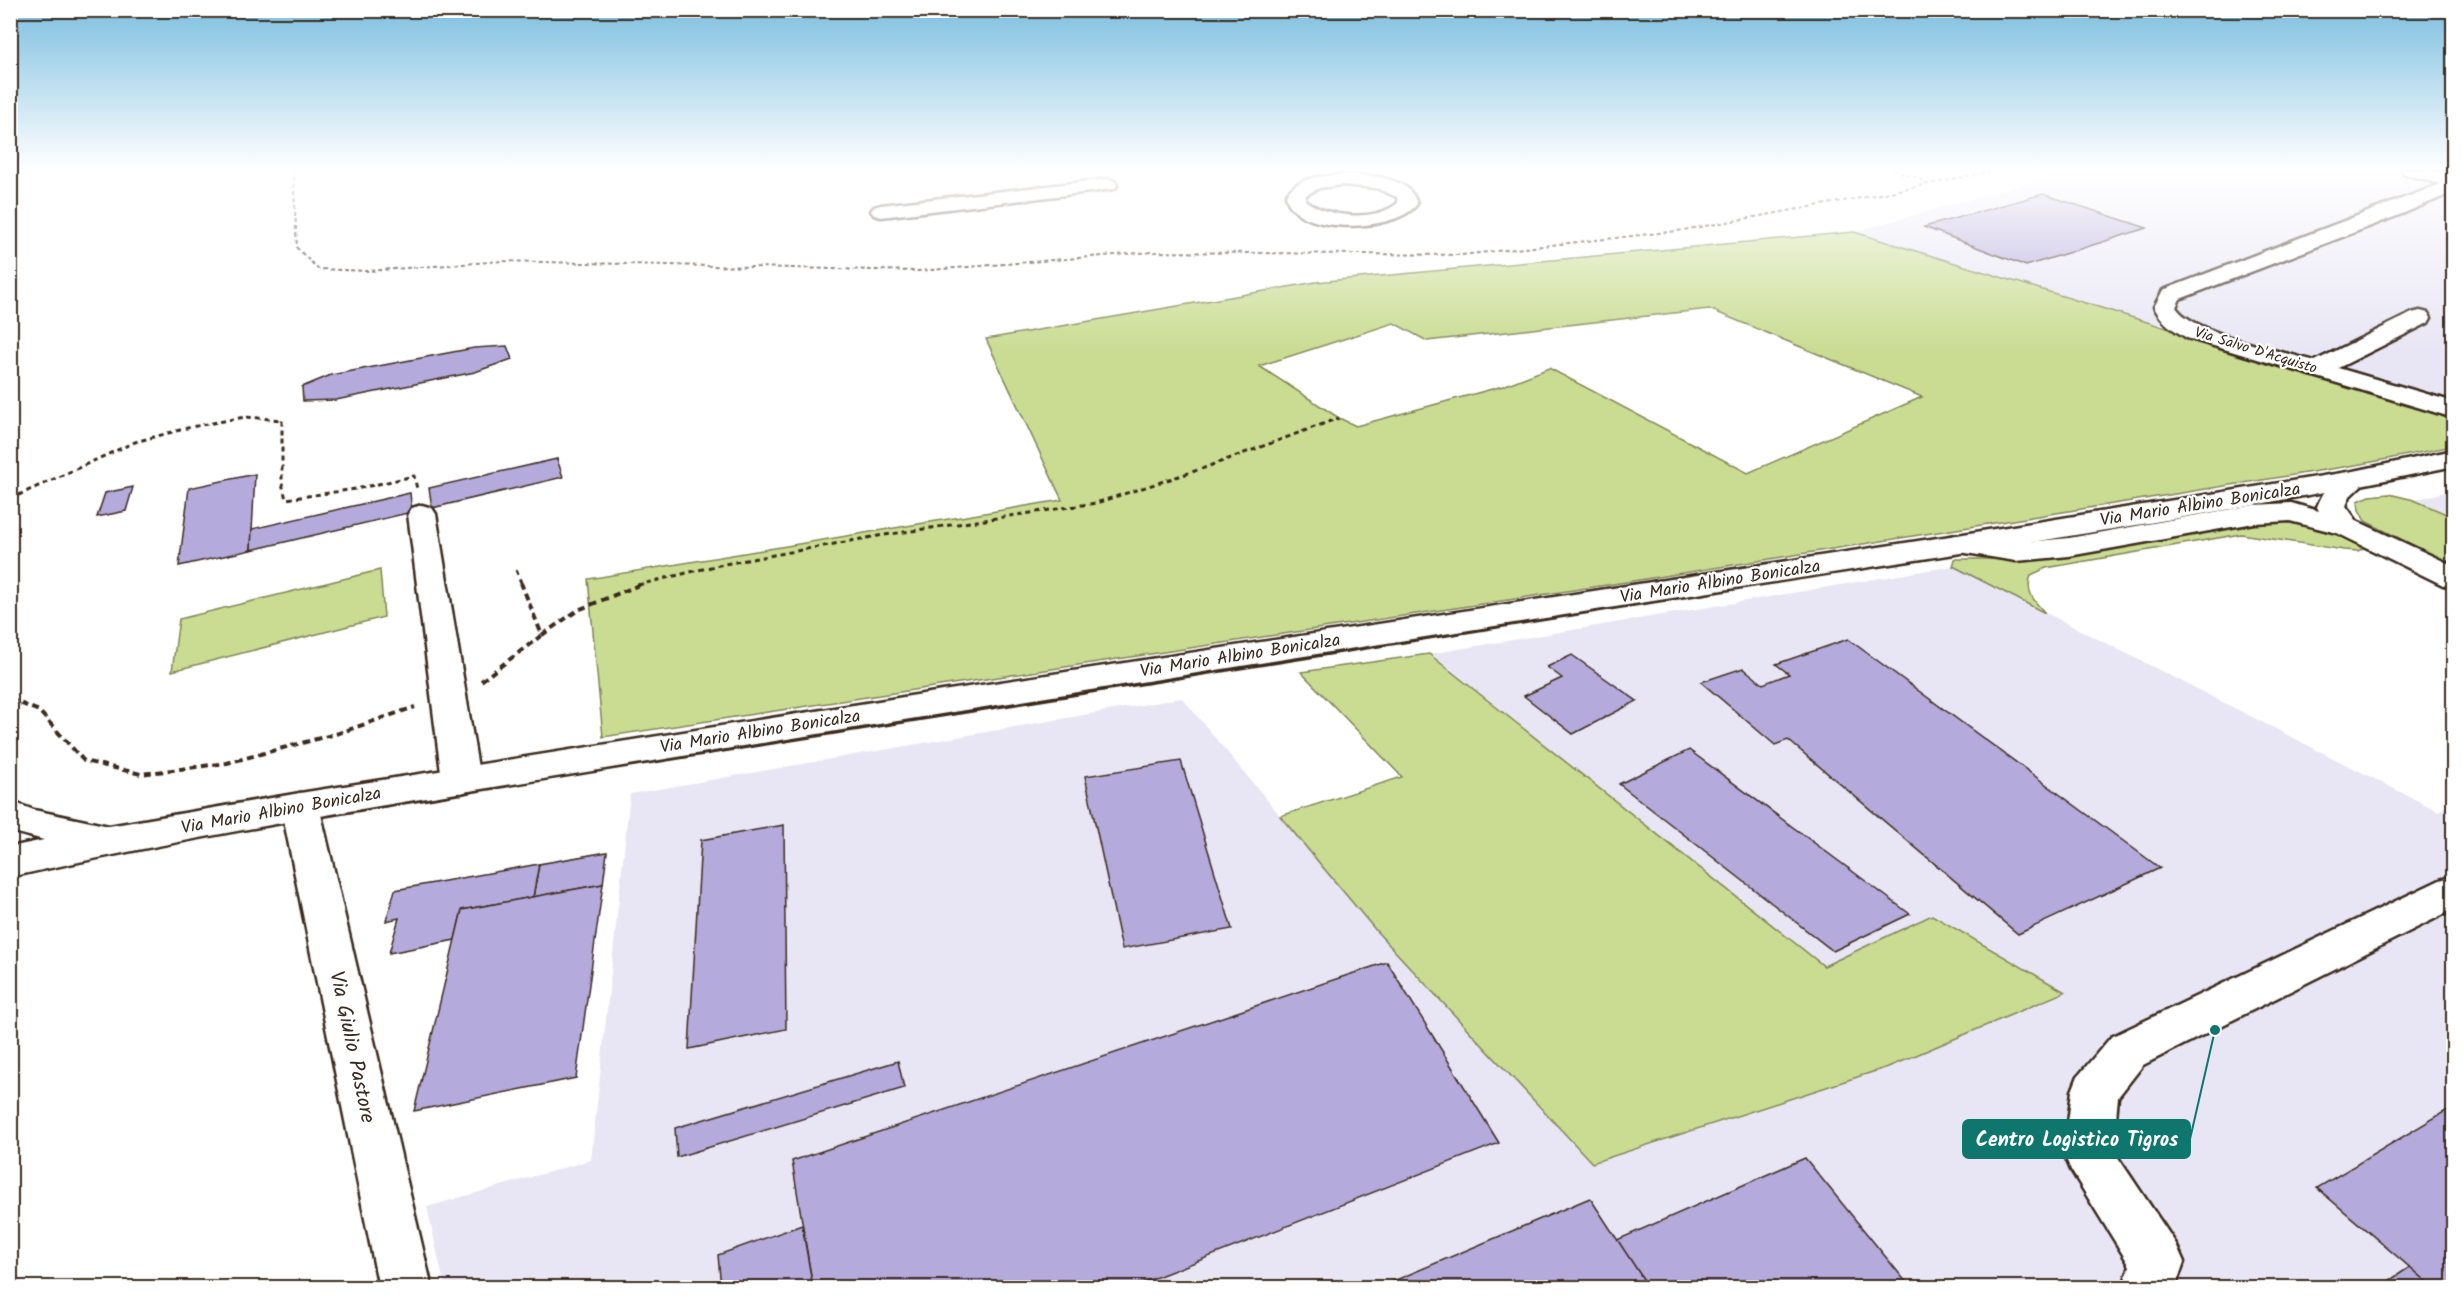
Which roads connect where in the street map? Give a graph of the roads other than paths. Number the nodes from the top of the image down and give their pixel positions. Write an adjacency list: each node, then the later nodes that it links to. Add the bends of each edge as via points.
1 (2342, 231): 3 (main road, Via Salvo D'Acquisto, via 2171,296 2165,307 2171,318 2195,333)
2 (2420, 318): 3 (main road)
3 (2317, 369): 4 (main road, Via Salvo D'Acquisto)
4 (2454, 410)
5 (2454, 458): 6 (main road, Via Mario Albino Bonicalza)
6 (2363, 477): 8 (main road, via 2337,492 2331,507); 9 (main road, Via Mario Albino Bonicalza)
7 (422, 514): 11 (main road)
8 (2347, 526): 9 (main road, via 2291,512 2254,513 2069,548 2016,552); 10 (main road)
9 (1957, 544): 11 (main road, Via Mario Albino Bonicalza, via 910,706)
10 (2454, 578)
11 (461, 780): 12 (main road, Via Mario Albino Bonicalza)
12 (300, 806): 14 (main road, Via Mario Albino Bonicalza); 17 (main road, Via Giulio Pastore)
13 (10, 814): 14 (main road, Via Mario Albino Bonicalza, via 26,822)
14 (110, 840): 15 (main road, Via Mario Albino Bonicalza)
15 (10, 862)
16 (2454, 891): 18 (main road, via 2127,1051 2095,1091 2088,1154 2158,1262)
17 (406, 1287)
18 (2148, 1287)

